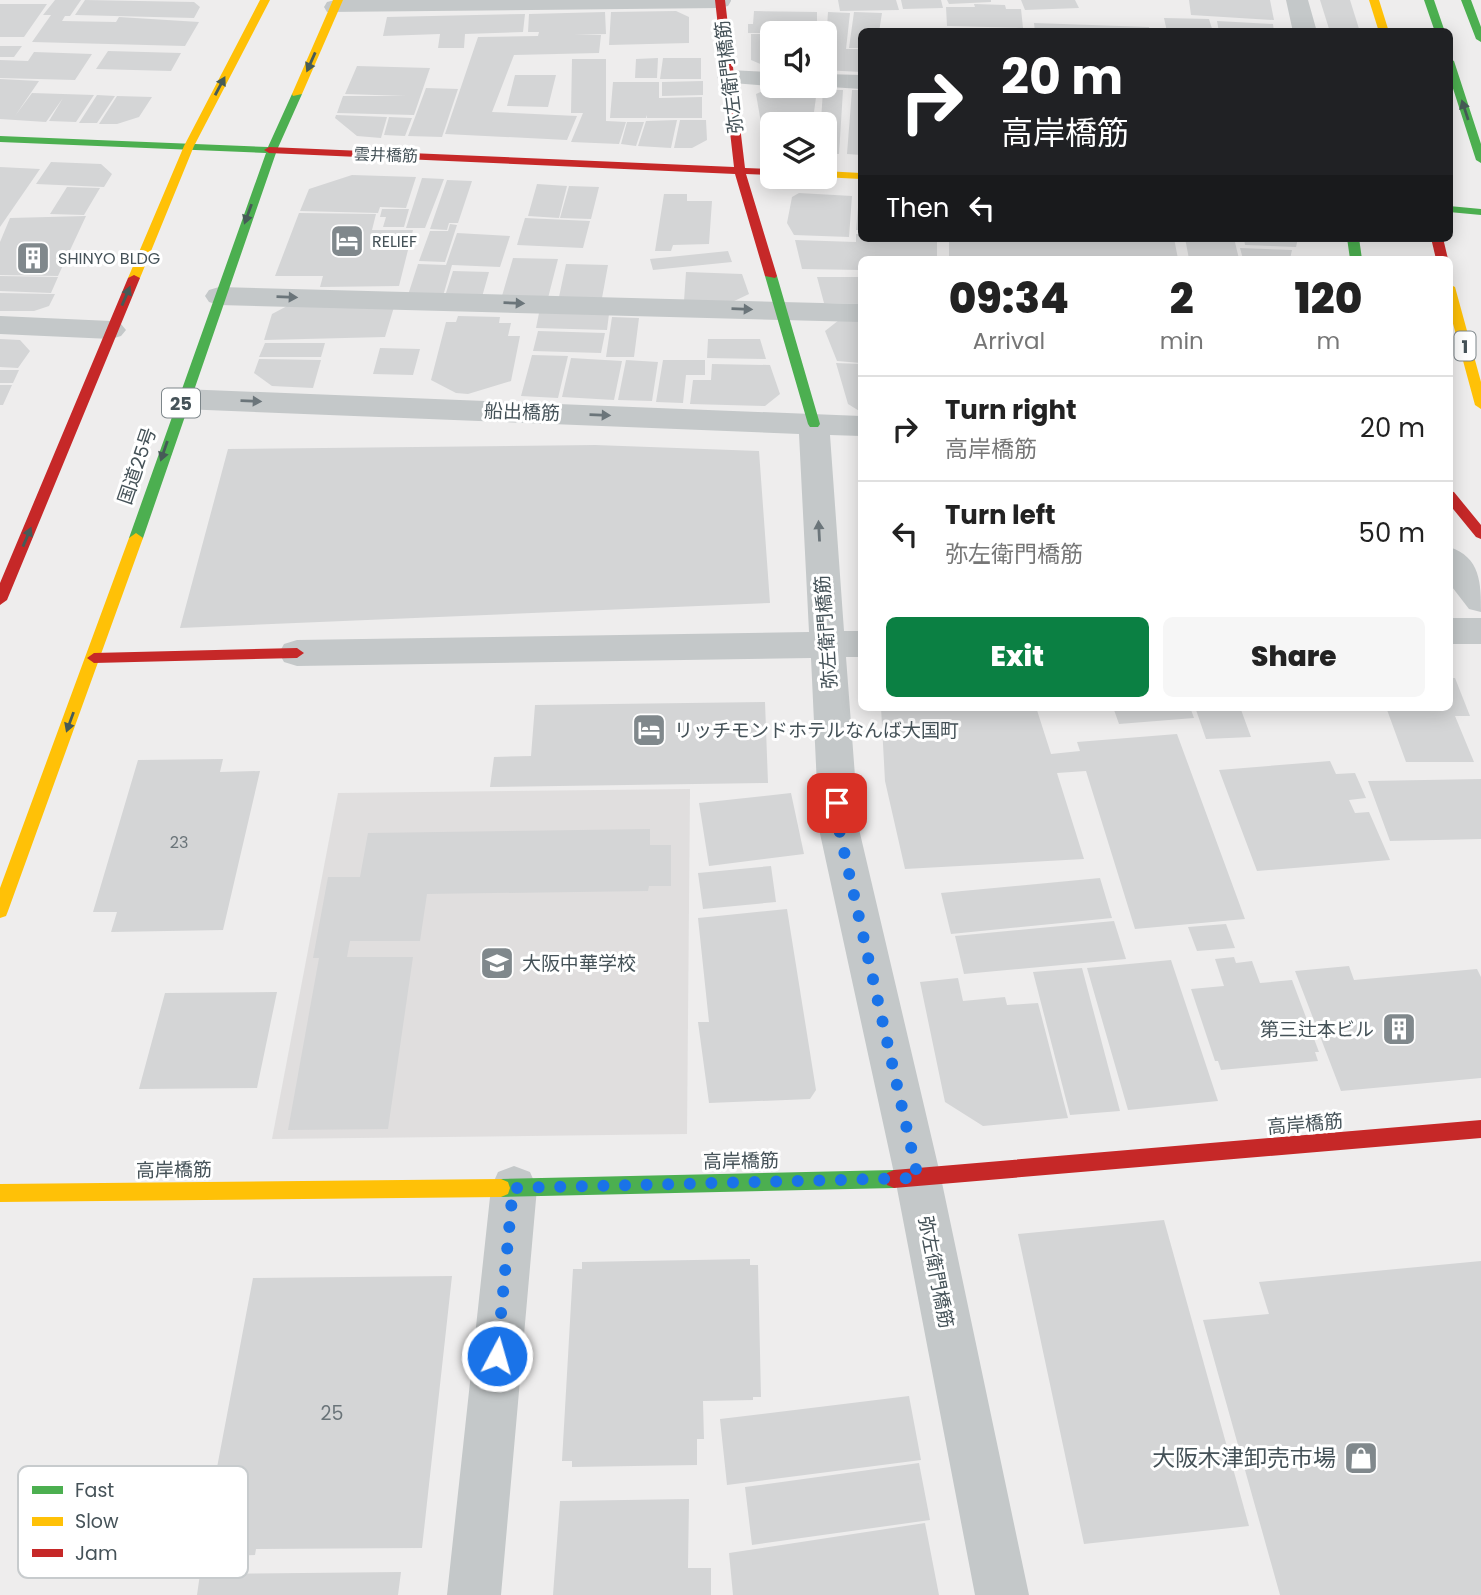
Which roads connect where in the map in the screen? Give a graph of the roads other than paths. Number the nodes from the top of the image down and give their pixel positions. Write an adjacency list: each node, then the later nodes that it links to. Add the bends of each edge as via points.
1 (265, 0): 18 (main road, one-way to 1)
2 (720, 0): 7 (street); 13 (main road, 弥左衛門橋筋)
3 (1297, 0): 8 (street)
4 (1374, 0): 9 (main road)
5 (1429, 0): 10 (main road)
6 (1466, 0): 11 (main road)
7 (337, 4): 19 (main road, 国道25号 / 25, one-way to 19)
8 (1304, 28)
9 (1383, 28)
10 (1439, 28)
11 (1481, 39)
12 (1453, 73): 20 (main road, one-way to 12)
13 (729, 77): 14 (street); 21 (main road, 弥左衛門橋筋)
14 (760, 78)
15 (837, 81): 16 (street)
16 (858, 82)
17 (0, 139): 18 (main road, 雲井橋筋)
18 (188, 146): 19 (main road, 雲井橋筋); 32 (main road, one-way to 18)
19 (272, 150): 21 (main road, 雲井橋筋); 27 (main road, 国道25号 / 25, one-way to 27)
20 (1481, 160)
21 (740, 170): 22 (main road, 雲井橋筋); 29 (main road, 弥左衛門橋筋)
22 (760, 171)
23 (837, 175): 24 (main road)
24 (858, 176)
25 (1453, 209): 26 (main road)
26 (1481, 212)
27 (219, 296): 29 (street, one-way to 29); 33 (main road, 国道25号 / 25)
28 (1453, 302): 34 (main road, 1)
29 (782, 310): 30 (street); 35 (main road, 弥左衛門橋筋)
30 (858, 313)
31 (0, 325): 32 (street)
32 (111, 330): 40 (main road, one-way to 32)
33 (182, 399): 35 (street, 船出橋筋, one-way to 35); 46 (main road, 国道25号 / 25, one-way to 46)
34 (1481, 405)
35 (814, 424): 36 (street, 船出橋筋); 44 (street, 弥左衛門橋筋, one-way to 35)
36 (858, 426)
37 (1453, 500): 38 (main road)
38 (1481, 534)
39 (1453, 564): 41 (street)
40 (0, 600)
41 (1481, 600)
42 (1453, 631): 43 (street)
43 (1481, 631)
44 (843, 644): 45 (street); 49 (street, 弥左衛門橋筋, via 839,829)
45 (298, 653): 46 (main road)
46 (94, 658): 47 (main road, 国道25号 / 25, one-way to 47)
47 (0, 911)
48 (1481, 1129): 49 (main road, 高岸橋筋)
49 (918, 1178): 50 (main road, 高岸橋筋); 53 (street, 弥左衛門橋筋)
50 (513, 1188): 51 (main road, 高岸橋筋); 52 (street)
51 (0, 1193)
52 (474, 1595)
53 (1002, 1595)

